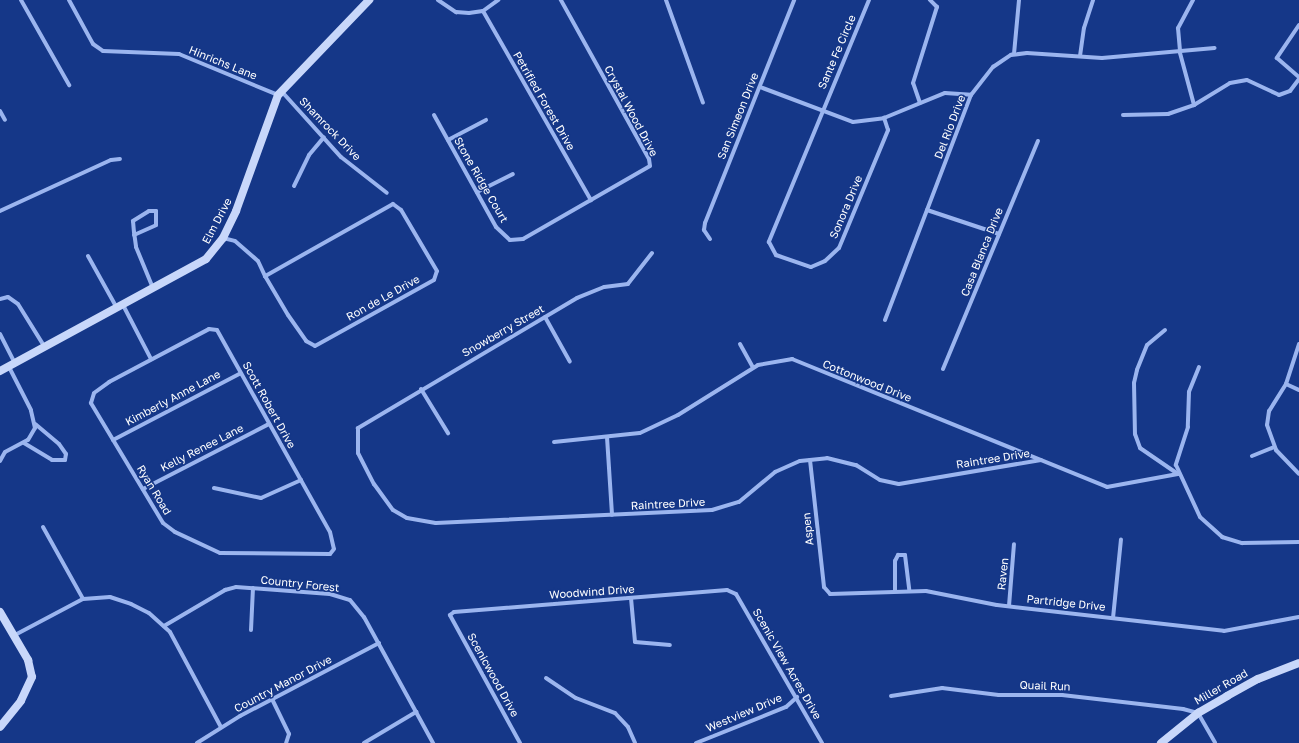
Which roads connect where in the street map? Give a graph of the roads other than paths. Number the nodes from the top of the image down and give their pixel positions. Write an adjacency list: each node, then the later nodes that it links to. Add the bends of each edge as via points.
1 (21, 0): 21 (street)
2 (69, 0): 23 (street, Hinrichs Lane, via 93,44 103,51 179,54)
3 (369, 0): 23 (street, Elm Drive)
4 (438, 0): 14 (street, via 456,12)
5 (498, 0): 14 (street)
6 (561, 0): 43 (street, Crystal Wood Drive, via 649,159 650,166)
7 (666, 0): 26 (street)
8 (794, 0): 22 (street, San Simeon Drive)
9 (869, 0): 29 (street, Sante Fe Circle)
10 (930, 0): 25 (street, via 937,7 913,83)
11 (1018, 0): 18 (street)
12 (1093, 0): 19 (street, via 1084,28)
13 (1193, 0): 17 (street, via 1178,28)
14 (482, 11): 43 (street, Petrified Forest Drive)
15 (1299, 25): 20 (street, via 1277,58)
16 (1215, 48): 17 (street)
17 (1180, 53): 19 (street, via 1102,58); 27 (street)
18 (1014, 54): 19 (street); 24 (street, Del Rio Drive, via 993,67)
19 (1080, 56)
20 (1299, 78): 27 (street, via 1290,91 1279,95 1247,80 1230,83)
21 (69, 85)
22 (760, 87): 29 (street); 50 (street, San Simeon Drive, via 705,223 704,230)
23 (278, 95): 35 (street, Shamrock Drive, via 284,94); 48 (street, Elm Drive, via 249,179)
24 (971, 95): 25 (street, via 945,93); 44 (street, Del Rio Drive)
25 (920, 103): 32 (street)
26 (703, 104)
27 (1194, 105): 31 (street, via 1168,114)
28 (0, 111): 33 (street)
29 (822, 111): 32 (street, via 853,122); 32 (street, Sonora Drive, via 769,242 776,255 811,267 825,261 839,248 888,130)
30 (434, 115): 36 (street, Stone Ridge Court)
31 (1123, 115)
32 (884, 118)
33 (5, 120)
34 (486, 120): 36 (street)
35 (324, 137): 40 (street, via 309,155); 42 (street, Shamrock Drive, via 341,157)
36 (448, 140): 41 (street, Stone Ridge Court)
37 (1038, 141): 46 (street, Casa Blanca Drive)
38 (120, 159): 45 (street, via 111,160)
39 (513, 174): 41 (street)
40 (294, 186)
41 (477, 192): 49 (street, Stone Ridge Court, via 504,236 510,240)
42 (387, 193)
43 (591, 200): 49 (street, Crystal Wood Drive)
44 (927, 210): 46 (street); 58 (street, Del Rio Drive)
45 (0, 211)
46 (999, 234): 69 (street, Casa Blanca Drive)
47 (134, 235): 47 (street, via 156,225 156,212 148,211 133,221); 54 (street, via 141,262)
48 (222, 238): 53 (street, Ron de Le Drive, via 235,241 258,261); 54 (street, Elm Drive, via 201,263)
49 (523, 239)
50 (710, 239)
51 (652, 252): 57 (street, Snowberry Street, via 628,284 604,287)
52 (88, 256): 56 (street)
53 (266, 276): 53 (street, Ron de Le Drive, via 393,204 401,210 437,271 434,280 315,346 306,341)
54 (154, 288): 56 (street, Elm Drive)
55 (0, 299): 63 (street, via 8,297 18,304)
56 (120, 306): 63 (street, Elm Drive); 64 (street)
57 (545, 317): 65 (street); 73 (street, Snowberry Street)
58 (885, 320)
59 (1165, 330): 88 (street, via 1147,345 1137,370 1134,383 1135,434 1140,448)
60 (0, 334): 66 (street)
61 (740, 344): 67 (street)
62 (1299, 344): 72 (street)
63 (44, 346): 66 (street, Elm Drive)
64 (151, 359): 71 (street, Scott Robert Drive, via 209,329 218,330); 80 (street, Ryan Road, via 94,393 91,403)
65 (570, 362)
66 (12, 364): 70 (street, Elm Drive); 75 (street)
67 (753, 367): 79 (street, Cottonwood Drive, via 655,427 640,433); 86 (street, Cottonwood Drive, via 792,359)
68 (1199, 367): 88 (street, via 1189,392 1188,427 1177,453)
69 (944, 369)
70 (0, 370)
71 (241, 373): 76 (street, Scott Robert Drive); 80 (street, Kimberly Anne Lane)
72 (1286, 384): 74 (street); 83 (street, via 1269,411 1267,426)
73 (421, 389): 77 (street, Snowberry Street); 78 (street)
74 (1299, 390)
75 (34, 424): 82 (street, via 35,428); 82 (street, via 59,444 66,454 66,460 52,460)
76 (270, 424): 90 (street, Scott Robert Drive); 92 (street, Kelly Renee Lane)
77 (358, 428): 93 (street, Raintree Drive, via 355,441 358,453 374,484 393,510 407,518 436,523)
78 (448, 433)
79 (607, 437): 81 (street, Cottonwood Drive); 93 (street)
80 (113, 440): 92 (street, Ryan Road)
81 (554, 442)
82 (24, 443): 87 (street, via 5,452)
83 (1274, 447): 84 (street); 89 (street, via 1282,459)
84 (1252, 456)
85 (810, 460): 86 (street, Raintree Drive, via 827,458 856,465 880,480 899,484); 93 (street, Raintree Drive, via 775,472 739,502 712,510); 103 (street, Aspen, via 824,587)
86 (1041, 460): 88 (street, Cottonwood Drive, via 1107,486)
87 (0, 461)
88 (1178, 474): 96 (street, via 1200,517 1222,536 1242,543)
89 (1299, 474)
90 (301, 480): 91 (street, via 261,498); 98 (street, Scott Robert Drive, via 330,532 334,549)
91 (214, 488)
92 (143, 489): 98 (street, Ryan Road, via 164,523 175,532 220,553)
93 (612, 516)
94 (43, 527): 105 (street)
95 (1121, 539): 110 (street)
96 (1299, 542)
97 (1014, 544): 106 (street, Raven)
98 (330, 554)
99 (253, 588): 111 (street, Country Forest, via 225,590); 112 (street); 114 (street, Country Forest, via 330,594 350,600 364,616)
100 (895, 590): 101 (street, Partridge Drive); 101 (street, via 895,561 898,555 905,555); 103 (street, Partridge Drive)
101 (909, 590): 106 (street, Partridge Drive)
102 (736, 594): 104 (street, Woodwind Drive, via 727,590); 119 (street, Scenic View Acres Drive)
103 (830, 594)
104 (631, 598): 108 (street, Woodwind Drive, via 454,612); 115 (street, via 636,642)
105 (83, 599): 111 (street, via 110,597 149,613); 113 (street)
106 (1009, 606): 110 (street, Partridge Drive)
107 (0, 612): 113 (street)
108 (450, 616): 129 (street, Scenicwood Drive)
109 (1299, 617): 110 (street, Partridge Drive, via 1224,632)
110 (1112, 618)
111 (164, 626): 124 (street)
112 (251, 630)
113 (13, 636): 123 (street, via 28,660 32,677 21,701)
114 (379, 643): 120 (street, Country Manor Drive); 121 (street, Country Forest)
115 (670, 646)
116 (1299, 663): 122 (street, Miller Road, via 1258,679)
117 (546, 678): 130 (street, via 576,698 615,713 628,727)
118 (891, 696): 122 (street, Quail Run, via 925,689 950,688 999,695 1062,695)
119 (797, 697): 131 (street, Westview Drive, via 786,707); 132 (street, Scenic View Acres Drive)
120 (272, 699): 124 (street, Country Manor Drive); 126 (street, via 289,734)
121 (416, 712): 127 (street); 128 (street, Country Forest)
122 (1198, 713): 133 (street, Miller Road); 134 (street)
123 (0, 727)
124 (221, 727): 125 (street, Country Manor Drive)
125 (197, 743)
126 (286, 743)
127 (364, 743)
128 (433, 743)
129 (520, 743)
130 (635, 743)
131 (696, 743)
132 (822, 743)
133 (1161, 743)
134 (1215, 743)

